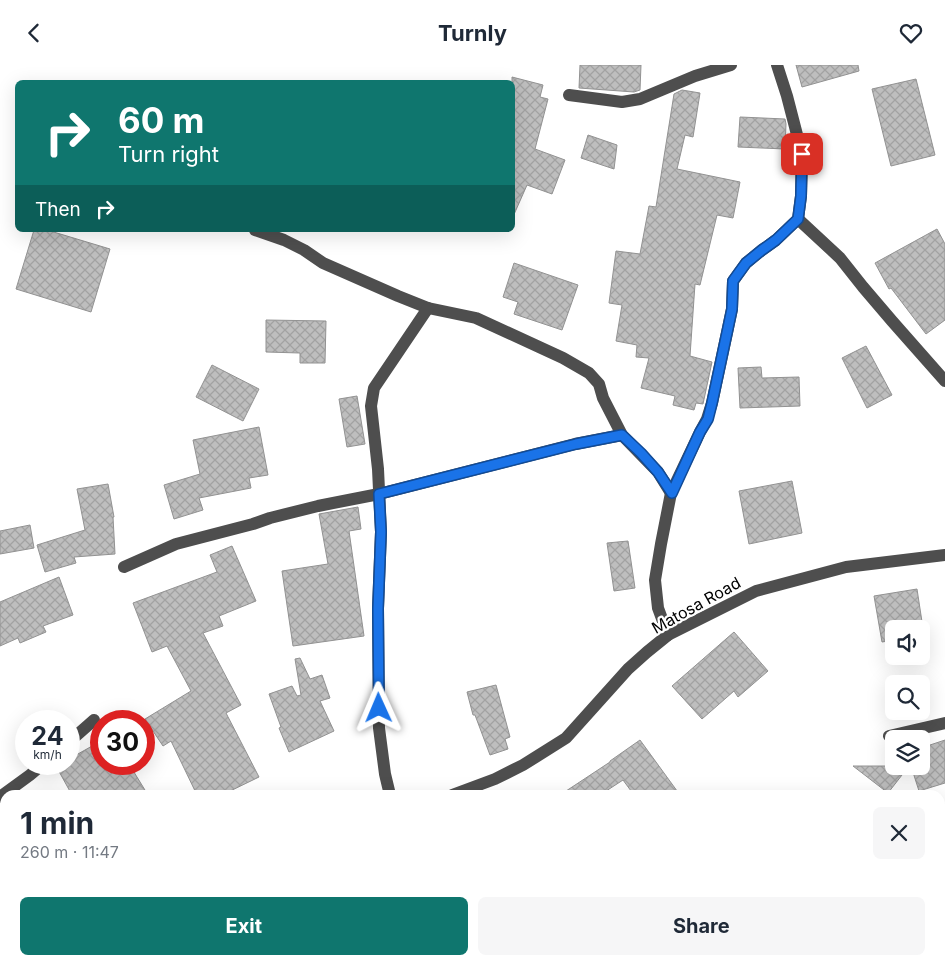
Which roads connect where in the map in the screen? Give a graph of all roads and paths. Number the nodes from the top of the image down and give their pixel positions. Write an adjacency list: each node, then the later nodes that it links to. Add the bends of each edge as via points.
1 (731, 65): 3 (street)
2 (777, 65): 5 (street, via 802,154)
3 (715, 67): 4 (street, via 640,99 622,102)
4 (569, 95)
5 (798, 219): 8 (street, via 840,258); 10 (street, via 746,263 733,281 732,309 708,419)
6 (261, 232): 7 (street, via 304,249 323,263 353,277)
7 (428, 308): 9 (street, via 476,318 589,373 599,384); 11 (street, via 374,388 371,406)
8 (945, 381)
9 (622, 435): 10 (street, via 658,472); 11 (street)
10 (672, 493): 14 (street, via 655,580 658,608)
11 (379, 494): 13 (street, via 318,506 176,544); 21 (street, via 379,727)
12 (945, 555): 14 (street, Matosa Road, via 846,567 756,591)
13 (124, 567)
14 (668, 635): 22 (street, Matosa Road, via 628,669 566,739 523,765)
15 (945, 723): 17 (street)
16 (90, 724): 18 (street)
17 (915, 730)
18 (80, 732)
19 (30, 775): 20 (street)
20 (10, 790)
21 (389, 790)
22 (465, 790)

